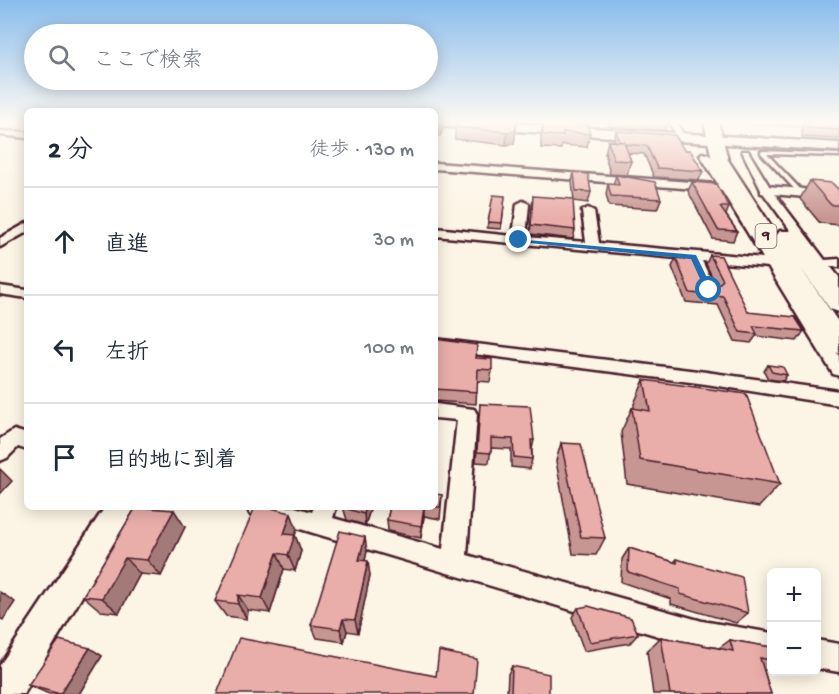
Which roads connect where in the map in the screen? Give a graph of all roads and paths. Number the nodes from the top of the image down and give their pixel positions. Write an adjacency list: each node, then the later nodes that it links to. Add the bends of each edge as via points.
1 (601, 153): 9 (street)
2 (728, 153): 25 (highway, 9, via 744,202)
3 (729, 153): 24 (street)
4 (731, 153): 15 (highway, 9, via 752,187)
5 (733, 153): 10 (street)
6 (764, 153): 11 (lane)
7 (798, 153): 8 (lane)
8 (839, 155)
9 (438, 166)
10 (765, 190): 11 (street); 15 (street)
11 (801, 193): 12 (street)
12 (839, 196)
13 (523, 204): 18 (street)
14 (588, 211): 20 (street)
15 (781, 220): 23 (street); 30 (highway, 9)
16 (24, 229): 19 (street)
17 (438, 232): 18 (street)
18 (519, 240): 20 (street)
19 (0, 243)
20 (592, 247): 21 (street)
21 (687, 256): 22 (street, via 694,248); 24 (street); 28 (street)
22 (755, 256)
23 (833, 265): 26 (street)
24 (773, 267): 25 (street); 33 (street)
25 (796, 280): 32 (highway, 9)
26 (839, 286)
27 (0, 290): 29 (street)
28 (709, 290)
29 (24, 294)
30 (839, 304)
31 (438, 344): 34 (street, via 706,378)
32 (839, 344)
33 (839, 370)
34 (838, 400)
35 (438, 411): 41 (street, via 467,414)
36 (24, 441): 37 (street, via 14,438)
37 (0, 452)
38 (119, 510): 45 (street)
39 (279, 510): 40 (street)
40 (322, 516): 41 (street)
41 (454, 561): 42 (street, via 702,635)
42 (767, 645)
43 (821, 655): 44 (street)
44 (839, 658)
45 (3, 694)

